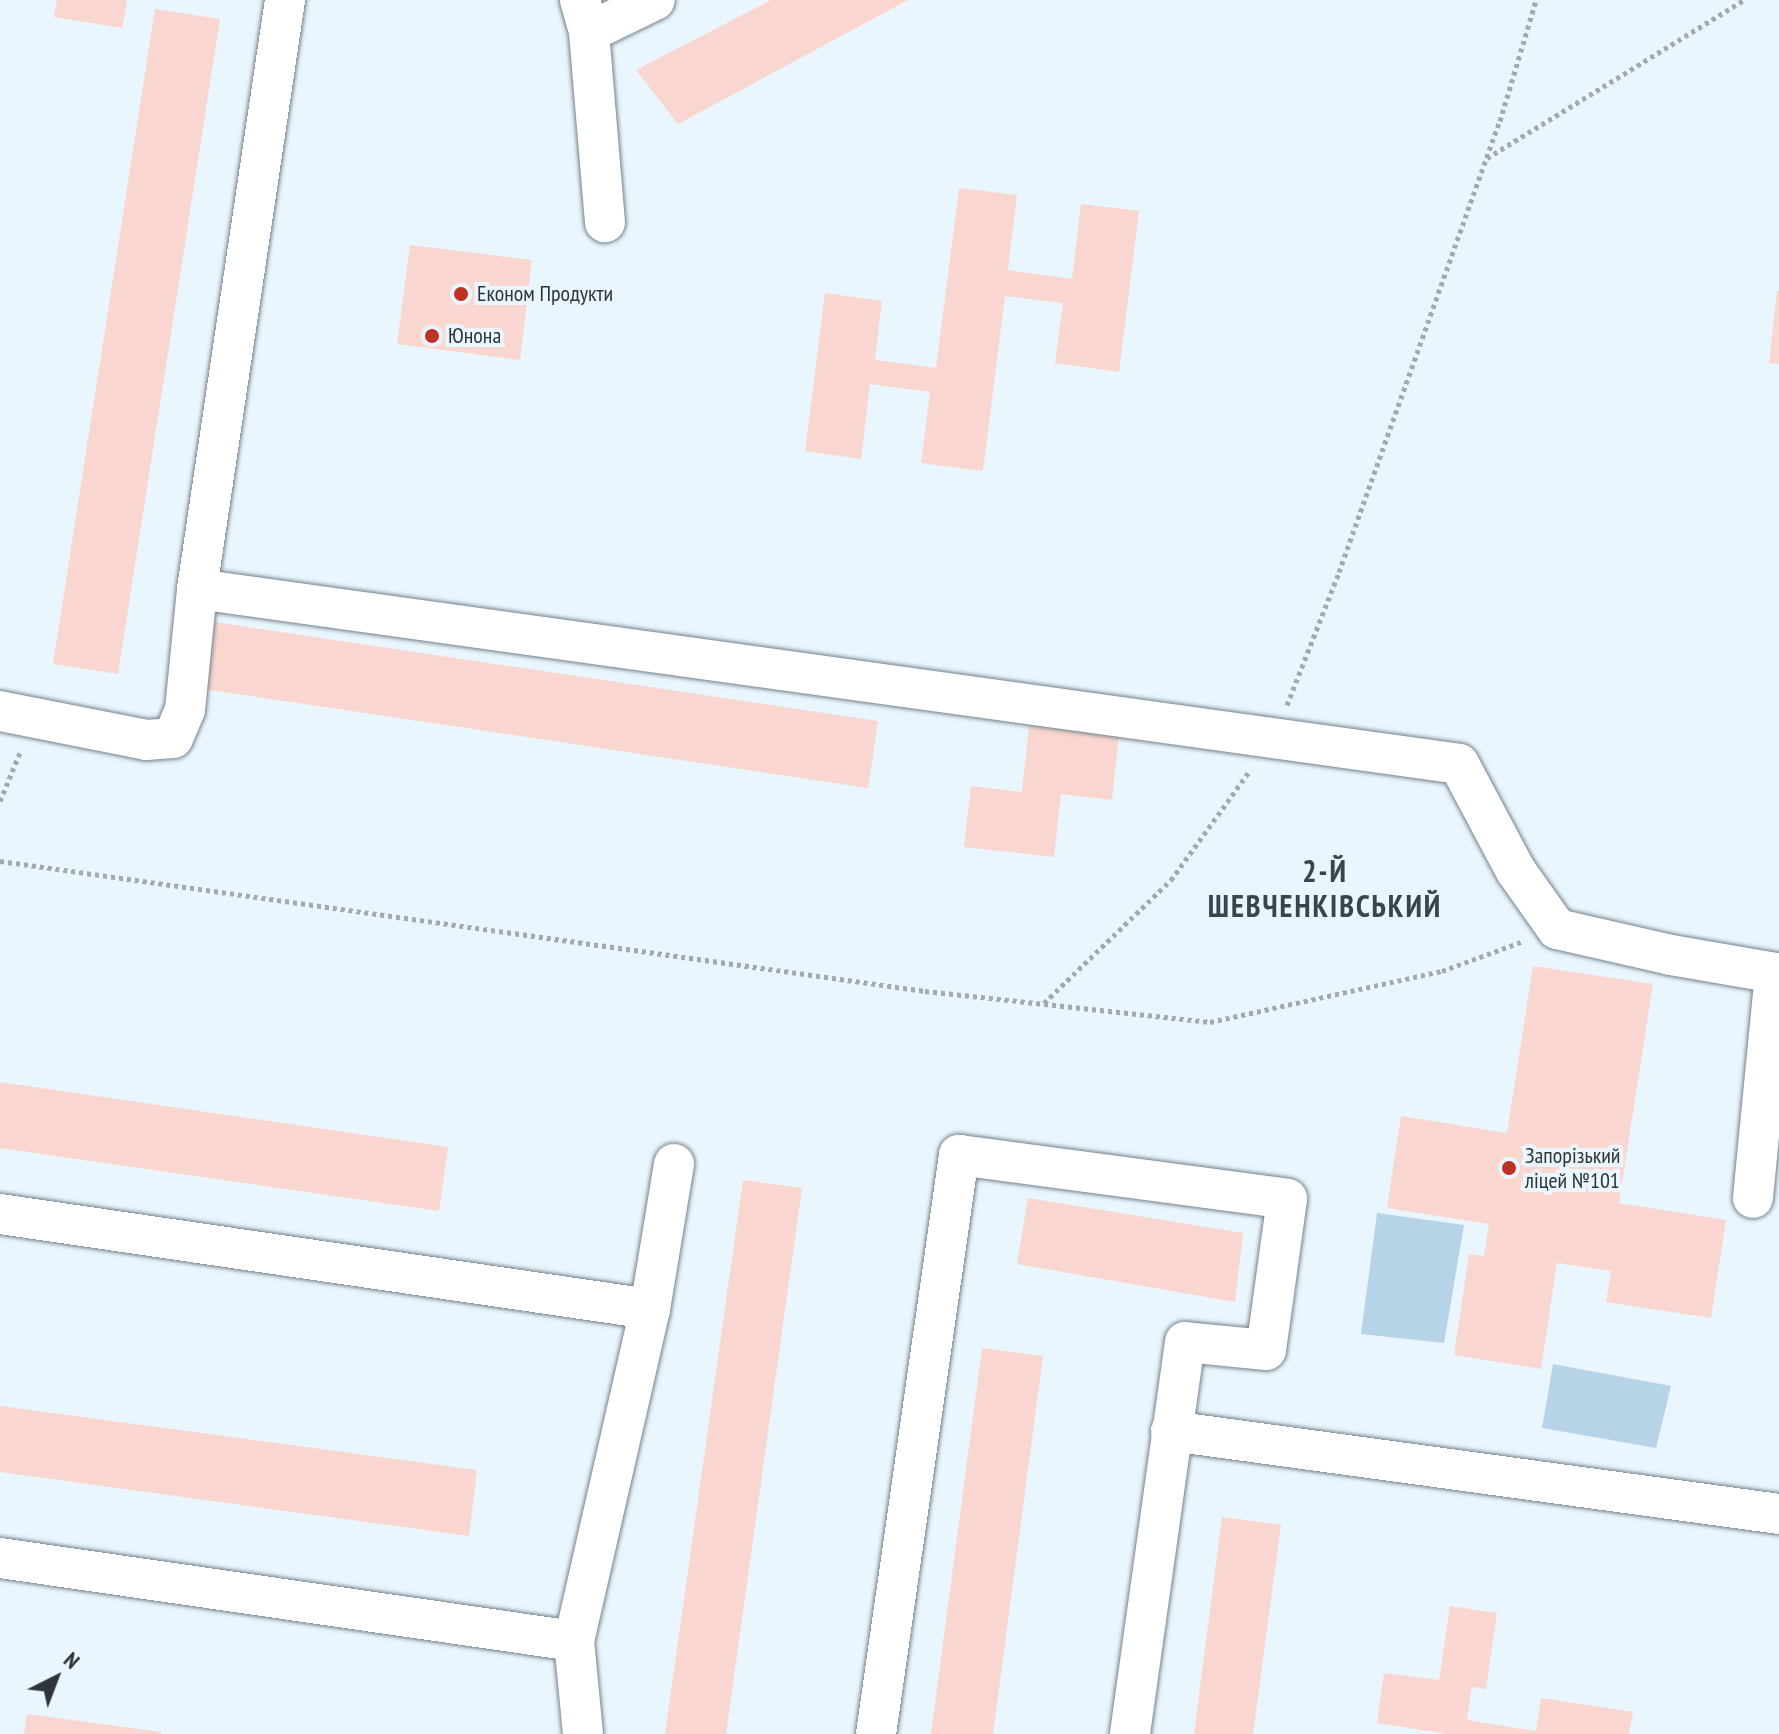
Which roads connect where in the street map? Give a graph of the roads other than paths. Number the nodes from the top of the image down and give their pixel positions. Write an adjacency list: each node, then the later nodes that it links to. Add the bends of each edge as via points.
1 (285, 0): 5 (street)
2 (655, 0): 3 (street)
3 (584, 16): 4 (street)
4 (605, 222)
5 (197, 589): 6 (street, via 185,710 173,738 146,740); 8 (street, via 1459,764 1516,871 1557,929 1775,973)
6 (17, 715)
7 (674, 1164): 10 (street)
8 (1753, 1198)
9 (0, 1214): 10 (street)
10 (650, 1309): 14 (street)
11 (1171, 1431): 12 (street); 16 (street, via 1185,1342 1266,1350 1287,1199 959,1155); 17 (street)
12 (1779, 1514)
13 (0, 1558): 14 (street)
14 (574, 1641): 15 (street)
15 (583, 1734)
16 (876, 1734)
17 (1130, 1734)

